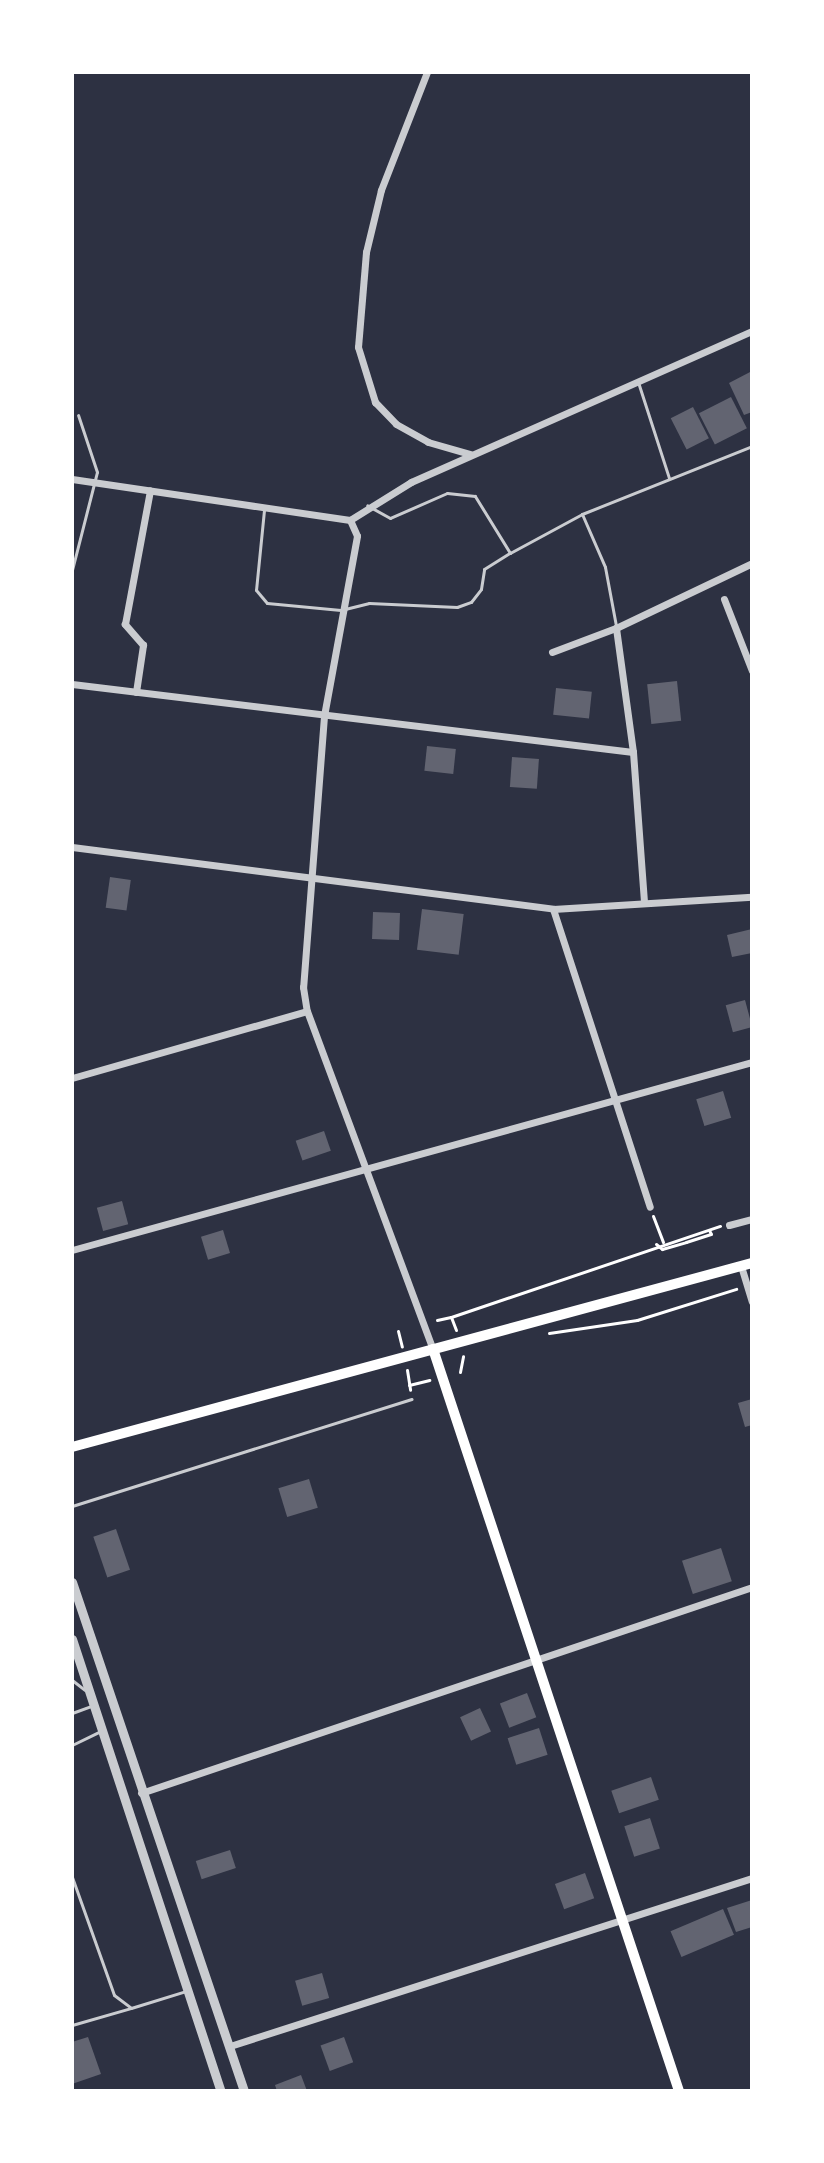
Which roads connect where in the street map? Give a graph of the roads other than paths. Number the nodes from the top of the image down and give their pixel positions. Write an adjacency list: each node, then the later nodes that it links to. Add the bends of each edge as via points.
1 (427, 72): 6 (street, via 381,190 366,252 358,347 375,402 396,424 428,442)
2 (752, 331): 3 (street)
3 (637, 381): 6 (street); 7 (lane)
4 (78, 415): 9 (lane, via 97,472)
5 (752, 446): 7 (lane, via 689,475)
6 (470, 454): 11 (street)
7 (669, 478): 13 (lane)
8 (72, 479): 9 (street)
9 (93, 482): 10 (street); 17 (lane)
10 (150, 490): 12 (street); 24 (street, via 125,624 143,645)
11 (367, 505): 14 (street); 15 (lane, via 390,518 447,493 475,496)
12 (264, 507): 14 (street); 19 (lane, via 259,598)
13 (582, 514): 15 (lane); 20 (lane, via 605,567)
14 (350, 520): 19 (street, via 357,536)
15 (510, 553): 19 (lane, via 484,569 481,589 471,602 457,607 369,603)
16 (752, 563): 20 (street)
17 (72, 570)
18 (724, 599): 22 (street)
19 (341, 610): 25 (street)
20 (616, 628): 21 (street); 26 (street)
21 (552, 652)
22 (752, 671)
23 (72, 684): 24 (street)
24 (136, 692): 25 (street)
25 (324, 716): 26 (street); 28 (street)
26 (633, 752): 30 (street)
27 (72, 847): 28 (street)
28 (310, 876): 31 (street); 32 (street, via 303,987)
29 (752, 897): 30 (street)
30 (644, 903): 31 (street)
31 (553, 909): 35 (street)
32 (307, 1011): 34 (street); 36 (street)
33 (752, 1062): 35 (street)
34 (72, 1078)
35 (617, 1099): 36 (street); 37 (street)
36 (364, 1167): 40 (street); 43 (street)
37 (650, 1207)
38 (752, 1219): 39 (street)
39 (729, 1225)
40 (72, 1250)
41 (747, 1264): 42 (street); 43 (main road)
42 (752, 1301)
43 (433, 1349): 45 (main road); 50 (main road)
44 (412, 1399): 46 (lane)
45 (72, 1447)
46 (72, 1506)
47 (72, 1582): 57 (street)
48 (752, 1587): 50 (street)
49 (72, 1639): 52 (street)
50 (540, 1663): 57 (street); 60 (main road)
51 (72, 1680): 52 (lane)
52 (90, 1694): 53 (street)
53 (93, 1705): 54 (lane); 55 (street)
54 (72, 1713)
55 (102, 1730): 56 (lane); 61 (street)
56 (72, 1745)
57 (141, 1793): 64 (street)
58 (72, 1877): 62 (lane, via 114,1995)
59 (752, 1878): 60 (street)
60 (623, 1919): 64 (street); 67 (main road)
61 (188, 1990): 62 (lane); 65 (street)
62 (131, 2008): 63 (lane)
63 (72, 2025)
64 (230, 2046): 66 (street)
65 (221, 2091)
66 (244, 2091)
67 (679, 2091)

